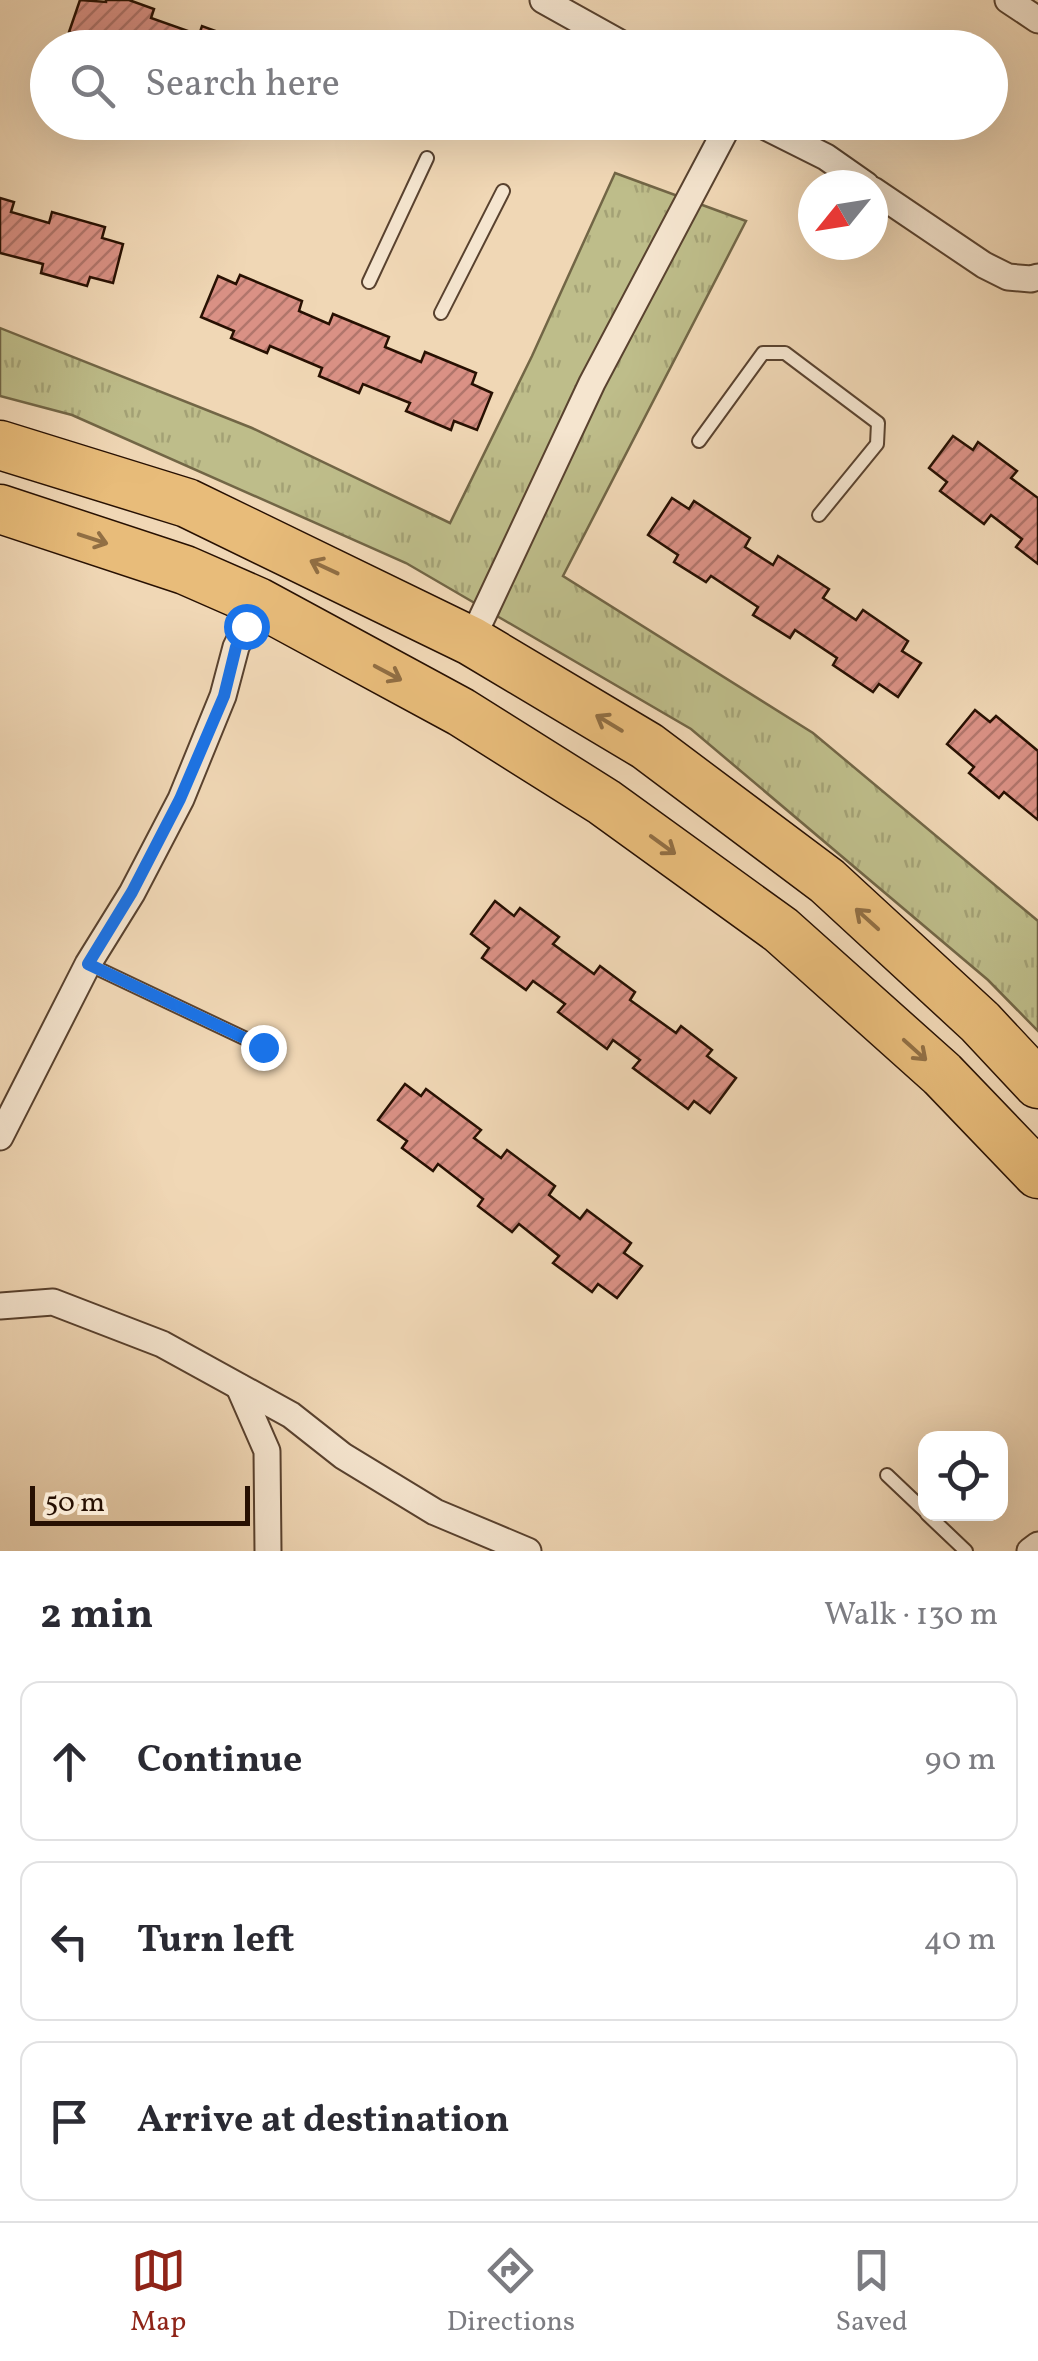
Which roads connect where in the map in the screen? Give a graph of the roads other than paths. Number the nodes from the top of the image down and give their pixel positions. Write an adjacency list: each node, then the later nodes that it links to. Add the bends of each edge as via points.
1 (543, 0): 4 (street)
2 (1008, 0): 3 (street)
3 (1038, 20)
4 (597, 30)
5 (720, 140): 19 (street, via 592,383)
6 (792, 140): 8 (street)
7 (427, 158): 12 (lane)
8 (845, 170)
9 (503, 192): 13 (lane)
10 (888, 200): 11 (street, via 984,265 1008,277)
11 (1038, 277)
12 (369, 282)
13 (441, 313)
14 (698, 441): 17 (lane, via 762,353 785,353 878,424 878,444)
15 (0, 445): 19 (highway, one-way to 15, via 188,503)
16 (0, 509): 18 (highway, one-way to 18, via 184,570)
17 (819, 515)
18 (258, 602): 20 (street, via 180,799); 24 (highway, one-way to 24, via 462,712 604,802 765,919 942,1074)
19 (471, 640): 22 (highway, one-way to 19, via 827,882 647,746)
20 (88, 964): 21 (lane); 23 (street)
21 (263, 1047)
22 (1038, 1084)
23 (0, 1138)
24 (1038, 1174)
25 (0, 1306): 26 (street, via 52,1302 162,1344)
26 (239, 1386): 31 (street, via 267,1451); 32 (street, via 436,1512)
27 (887, 1476): 28 (lane)
28 (918, 1505)
29 (934, 1521): 33 (lane)
30 (1038, 1544): 34 (street)
31 (268, 1551)
32 (528, 1551)
33 (966, 1551)
34 (1030, 1551)

